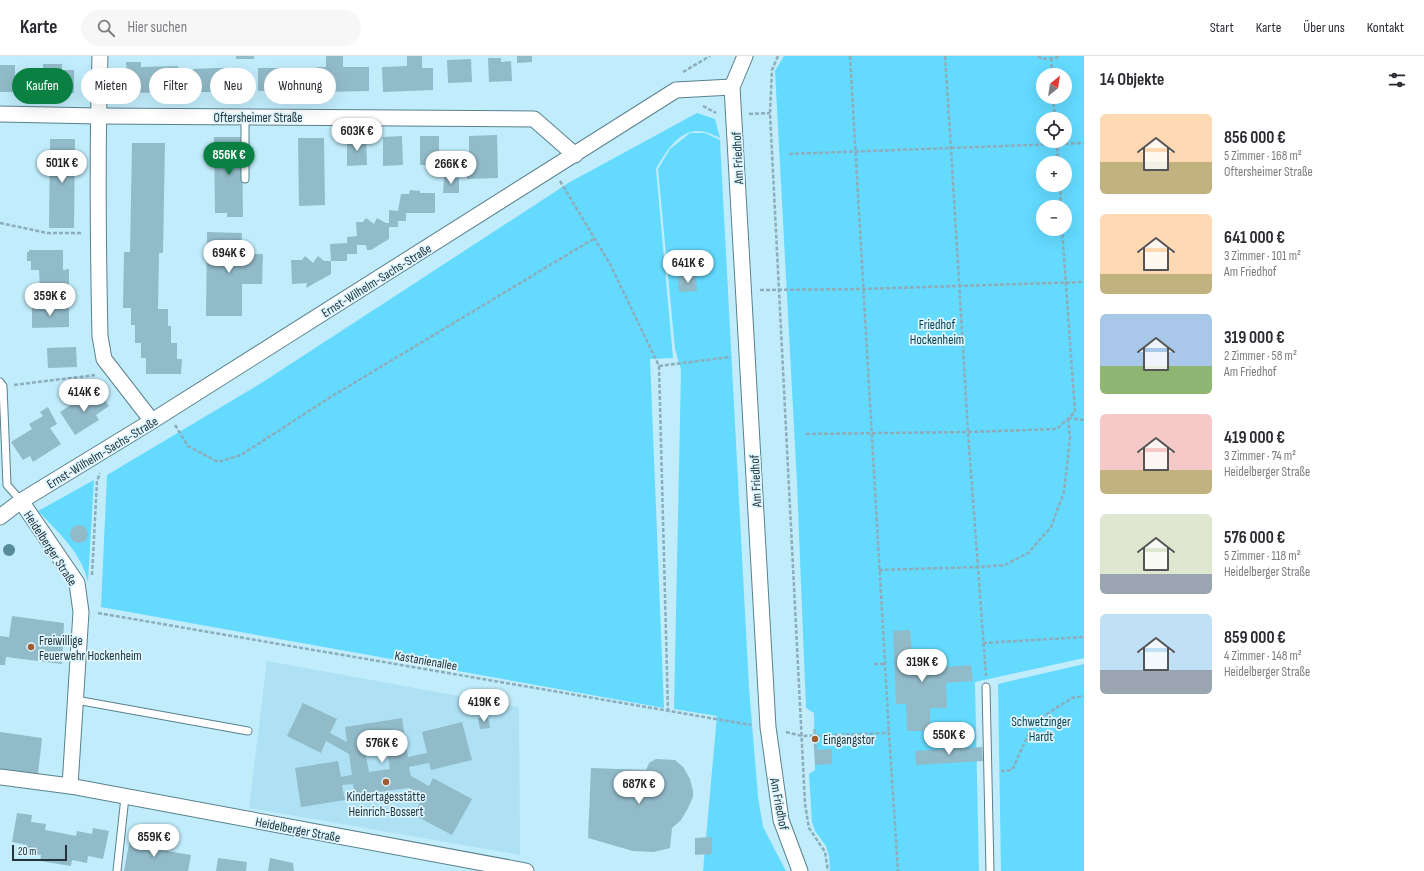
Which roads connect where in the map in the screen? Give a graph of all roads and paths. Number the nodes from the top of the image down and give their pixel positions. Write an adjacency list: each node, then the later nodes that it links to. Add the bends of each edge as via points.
1 (100, 56): 14 (street)
2 (710, 56): 12 (path, via 675,76)
3 (746, 56): 11 (street)
4 (778, 56): 33 (path, via 772,70 770,113)
5 (850, 56): 20 (path)
6 (945, 56): 19 (path)
7 (1038, 56): 9 (path, via 1042,59)
8 (1058, 56): 9 (path)
9 (1051, 58): 10 (path)
10 (1052, 68)
11 (732, 87): 12 (street, Ernst-Wilhelm-Sachs-Straße); 34 (street, Am Friedhof)
12 (676, 90): 22 (street, Ernst-Wilhelm-Sachs-Straße)
13 (0, 114): 14 (street, Oftersheimer Straße)
14 (98, 116): 15 (street, Oftersheimer Straße); 26 (street)
15 (245, 117): 22 (street, Oftersheimer Straße, via 534,119); 24 (lane)
16 (1072, 143): 17 (path)
17 (1084, 143)
18 (1036, 144): 19 (path)
19 (952, 148): 20 (path); 31 (path)
20 (856, 151): 21 (path); 32 (path)
21 (789, 154)
22 (575, 155): 41 (street, Ernst-Wilhelm-Sachs-Straße)
23 (559, 178): 28 (path)
24 (245, 179)
25 (0, 223): 26 (path, via 46,233)
26 (99, 233): 37 (street, via 100,336 104,359)
27 (1063, 236): 30 (path)
28 (595, 238): 36 (path); 42 (path, via 329,398 241,455 218,462 188,446)
29 (1084, 282): 30 (path)
30 (1066, 283): 31 (path); 39 (path, via 1075,412)
31 (959, 286): 32 (path); 43 (path)
32 (863, 288): 33 (path); 44 (path)
33 (780, 289): 34 (path); 64 (path)
34 (744, 290): 35 (street, Am Friedhof)
35 (748, 355): 36 (path); 61 (street, Am Friedhof)
36 (659, 366): 60 (path)
37 (114, 373): 38 (path); 41 (street)
38 (2, 384): 47 (lane, via 7,485)
39 (1068, 418): 40 (path); 43 (path, via 1057,429); 49 (path, via 1070,438 1064,492 1051,527 1028,553 1005,565)
40 (1084, 420)
41 (152, 421): 46 (street, Ernst-Wilhelm-Sachs-Straße)
42 (173, 422)
43 (968, 432): 44 (path); 49 (path)
44 (872, 433): 45 (path); 50 (path)
45 (806, 434)
46 (104, 450): 47 (street, Ernst-Wilhelm-Sachs-Straße); 51 (path, via 104,466 96,481)
47 (21, 501): 48 (street, Ernst-Wilhelm-Sachs-Straße); 52 (street, Heidelberger Straße, via 76,583)
48 (0, 517)
49 (978, 567): 50 (path); 54 (path)
50 (879, 570): 56 (path)
51 (92, 581)
52 (81, 612): 59 (street, Heidelberger Straße); 60 (path, Kastanienallee)
53 (1084, 637): 54 (path)
54 (983, 643): 57 (path)
55 (874, 664): 56 (path)
56 (885, 664): 63 (path)
57 (986, 687): 65 (lane)
58 (1084, 696): 65 (path, via 1072,698 1034,722 1012,770)
59 (76, 700): 62 (lane); 67 (street, Heidelberger Straße)
60 (668, 711): 61 (path, Kastanienallee)
61 (768, 727): 72 (street, Am Friedhof, via 781,820)
62 (248, 730)
63 (889, 733): 64 (path); 74 (path)
64 (802, 736): 73 (path, via 807,821 825,852)
65 (988, 772): 75 (lane)
66 (0, 777): 67 (street, Heidelberger Straße)
67 (70, 786): 68 (street, Heidelberger Straße)
68 (125, 797): 69 (street, Heidelberger Straße); 70 (lane)
69 (453, 865): 71 (street, Heidelberger Straße)
70 (117, 871)
71 (526, 871)
72 (800, 871)
73 (828, 871)
74 (898, 871)
75 (990, 871)

